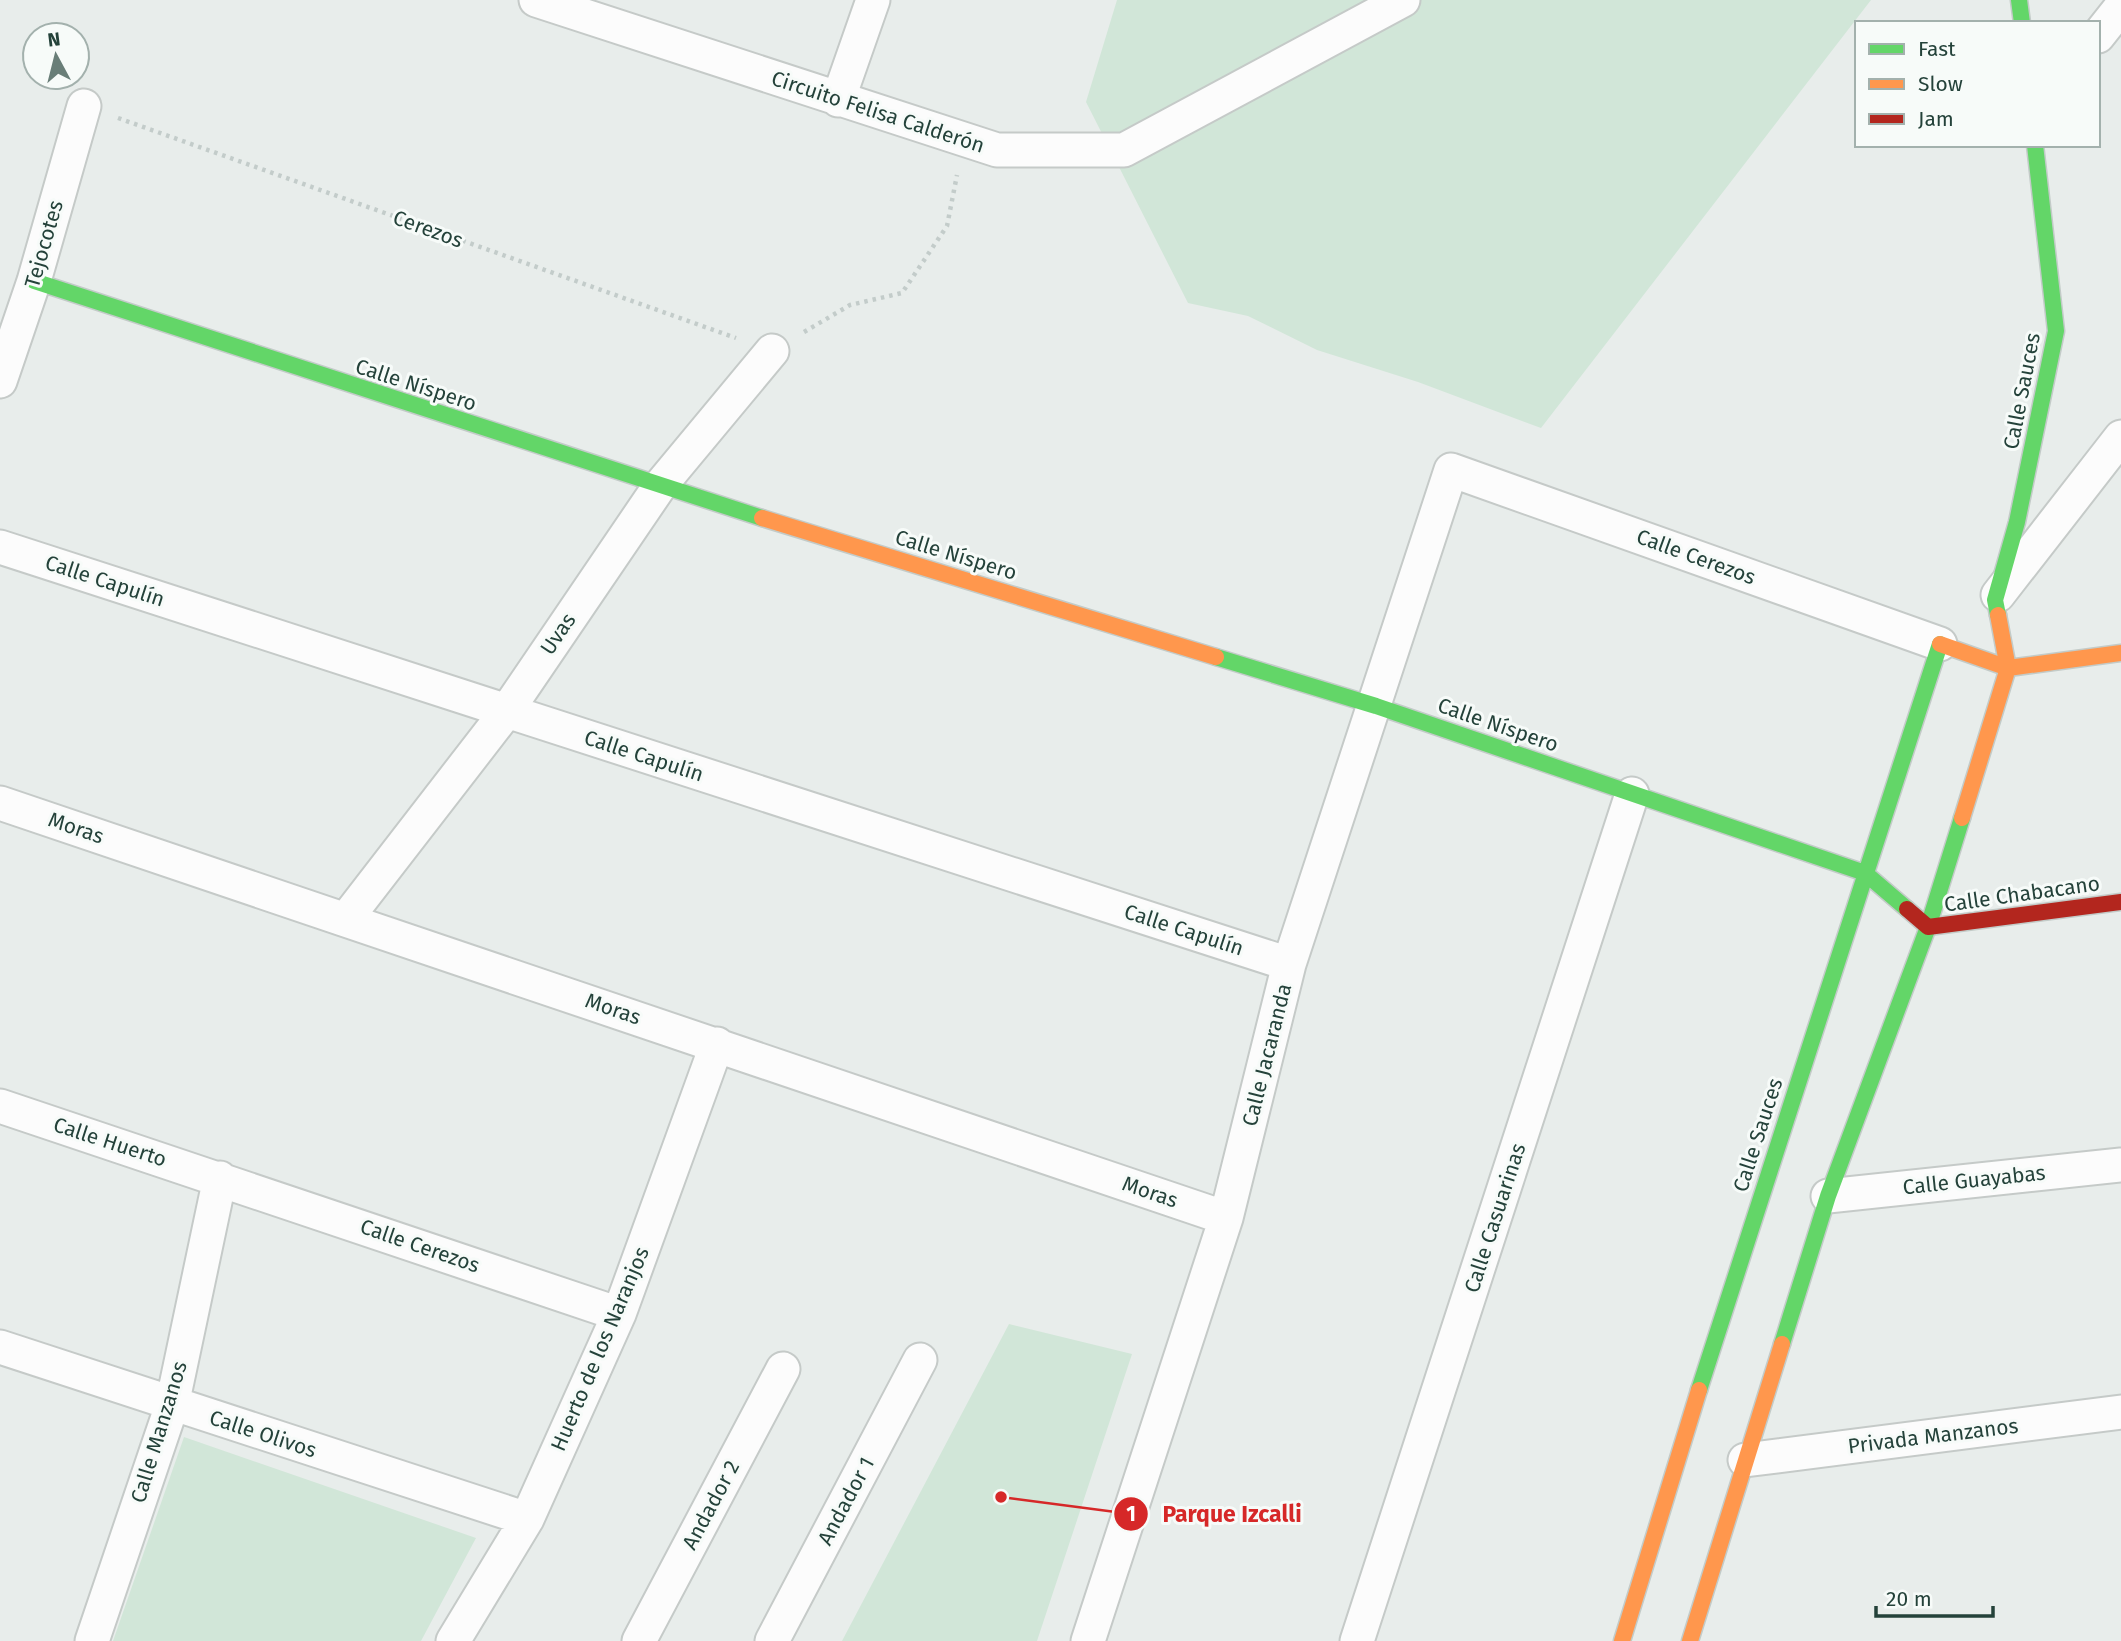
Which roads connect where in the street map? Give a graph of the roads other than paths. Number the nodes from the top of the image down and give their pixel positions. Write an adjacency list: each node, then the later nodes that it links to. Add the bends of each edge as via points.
1 (536, 0): 5 (street, Circuito Felisa Calderón)
2 (873, 0): 9 (street)
3 (1404, 0): 9 (street, Circuito Felisa Calderón, via 1124,150 997,150)
4 (2019, 0): 7 (street)
5 (583, 7): 9 (street, Circuito Felisa Calderón)
6 (2121, 7): 8 (street)
7 (2022, 21)
8 (2100, 33)
9 (838, 100)
10 (84, 106): 12 (street, Tejocotes)
11 (2035, 147): 19 (street, Calle Sauces, via 2056,331 2018,522)
12 (34, 281): 14 (street, Tejocotes); 17 (street, Calle Níspero)
13 (772, 351): 17 (street, Uvas)
14 (0, 381)
15 (2121, 437): 19 (street)
16 (1451, 470): 20 (street, Calle Cerezos); 23 (street, Calle Jacaranda)
17 (659, 486): 23 (street, Calle Níspero); 24 (street, Uvas)
18 (0, 547): 24 (street, Calle Capulín)
19 (1986, 607): 22 (street)
20 (1949, 636): 22 (street); 27 (street, Calle Sauces)
21 (2121, 653): 22 (street)
22 (2008, 668): 30 (street)
23 (1376, 706): 25 (street, Calle Níspero); 31 (street, Calle Jacaranda)
24 (506, 712): 29 (street, Uvas); 31 (street, Calle Capulín)
25 (1632, 794): 27 (street, Calle Níspero); 51 (street, Calle Casuarinas)
26 (0, 803): 29 (street, Moras)
27 (1865, 873): 30 (street); 52 (street, Calle Sauces)
28 (2121, 902): 30 (street, Calle Chabacano)
29 (346, 919): 32 (street, Moras)
30 (1928, 928): 36 (street)
31 (1289, 964): 37 (street, Calle Jacaranda)
32 (717, 1044): 37 (street, Moras); 38 (street, Huerto de los Naranjos)
33 (0, 1106): 35 (street, Calle Huerto)
34 (2121, 1165): 36 (street, Calle Guayabas)
35 (220, 1178): 38 (street, Calle Cerezos); 42 (street, Calle Manzanos)
36 (1828, 1196): 44 (street)
37 (1226, 1218): 50 (street, Calle Jacaranda)
38 (619, 1314): 45 (street, Huerto de los Naranjos)
39 (0, 1347): 42 (street, Calle Olivos)
40 (920, 1360): 49 (street, Andador 1)
41 (783, 1369): 48 (street, Andador 2)
42 (172, 1405): 45 (street, Calle Olivos); 46 (street, Calle Manzanos)
43 (2121, 1412): 44 (street, Privada Manzanos)
44 (1745, 1460): 53 (street)
45 (527, 1519): 47 (street, Huerto de los Naranjos)
46 (92, 1641)
47 (453, 1641)
48 (639, 1641)
49 (772, 1641)
50 (1088, 1641)
51 (1357, 1641)
52 (1622, 1641)
53 (1690, 1641)

